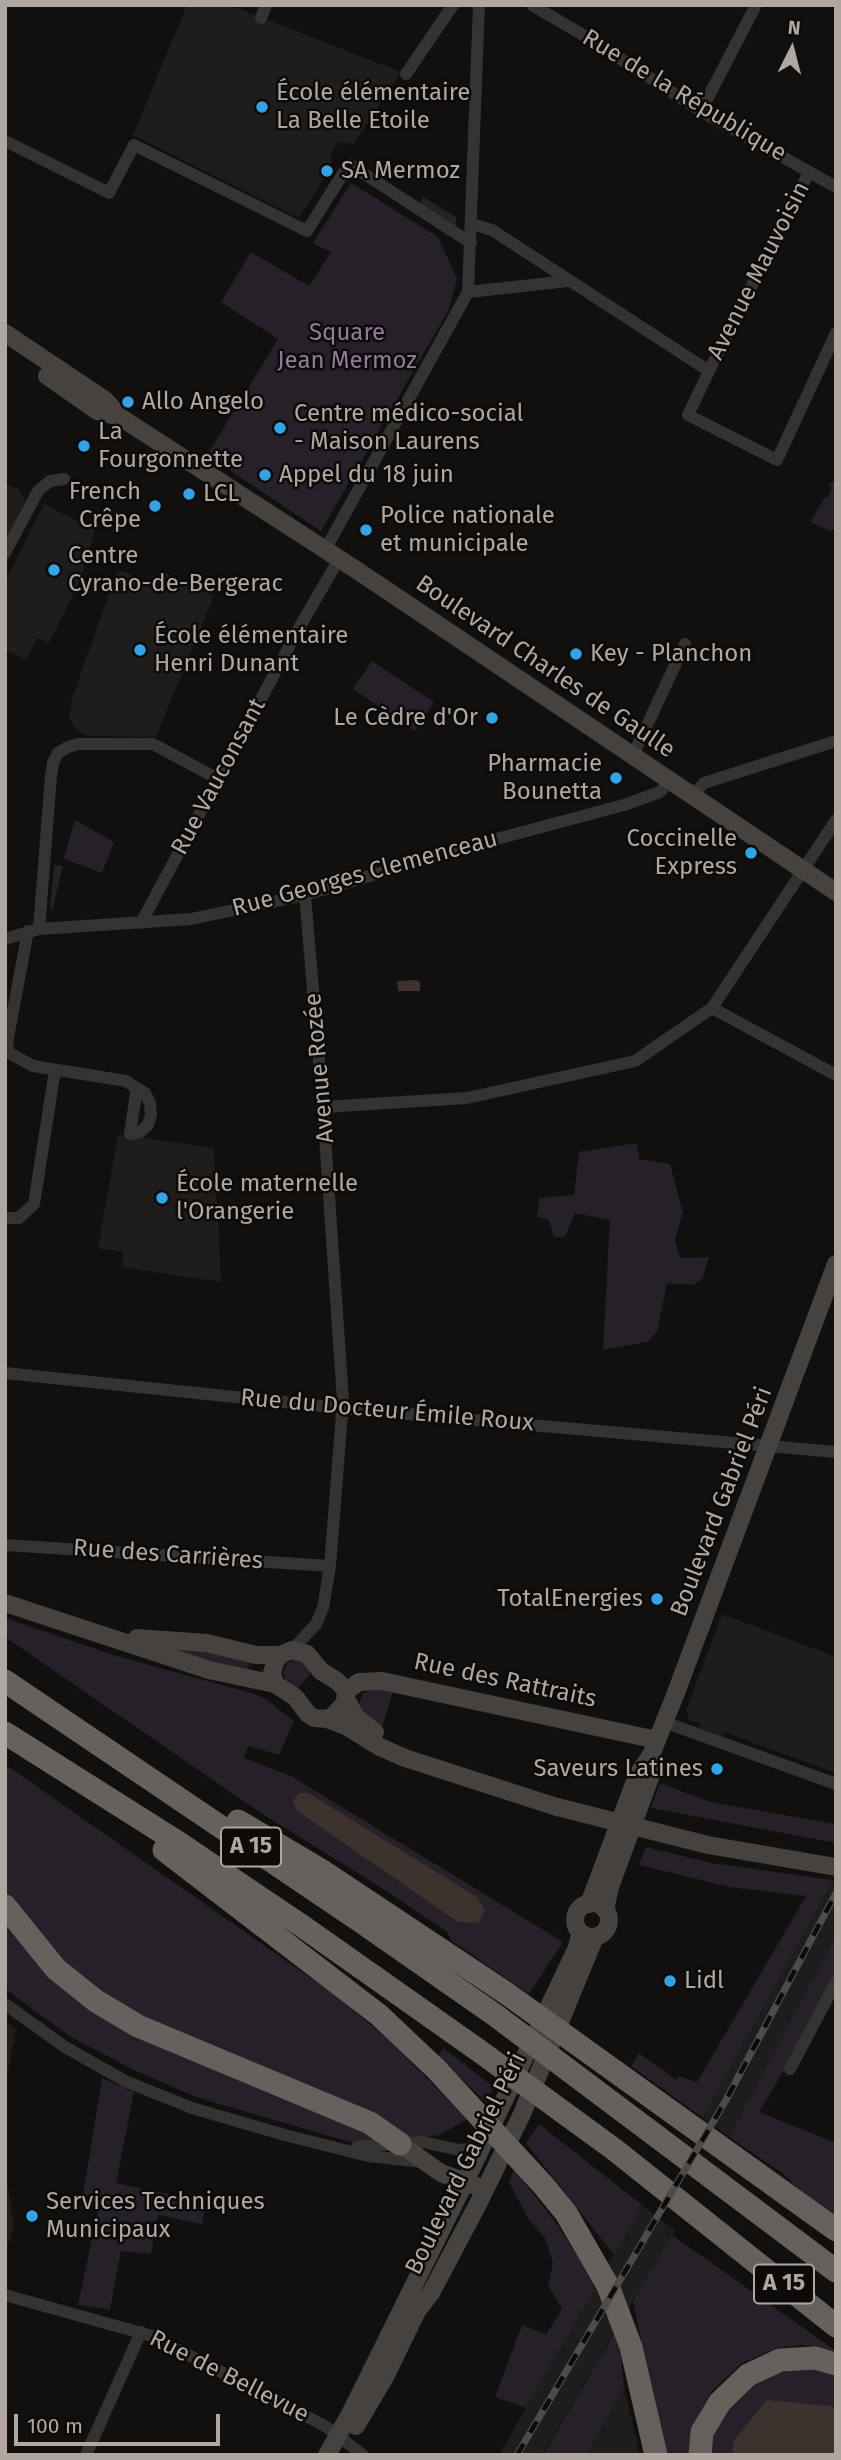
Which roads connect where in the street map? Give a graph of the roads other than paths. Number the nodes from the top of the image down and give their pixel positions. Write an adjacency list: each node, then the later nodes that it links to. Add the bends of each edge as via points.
1 (453, 5): 5 (street)
2 (479, 5): 10 (street)
3 (532, 5): 6 (street, Rue de la République)
4 (756, 5): 6 (street)
5 (406, 74)
6 (701, 111): 8 (street, Rue de la République)
7 (5, 141): 11 (street, via 109,193 134,145 307,231 349,164)
8 (809, 172): 9 (street, Rue de la République); 16 (street, Avenue Mauvoisin)
9 (836, 187)
10 (472, 223): 11 (street); 12 (street, Avenue Mauvoisin, via 492,230)
11 (471, 243): 13 (street)
12 (568, 281): 13 (street); 16 (street, Avenue Mauvoisin)
13 (468, 292): 19 (street)
14 (836, 333): 16 (street, via 777,460 688,415)
15 (7, 338): 19 (main road, Boulevard Charles de Gaulle)
16 (709, 371)
17 (64, 479): 18 (street, via 50,481 38,491)
18 (5, 553)
19 (332, 555): 22 (main road, Boulevard Charles de Gaulle); 23 (street, Rue Vauconsant, via 299,628)
20 (685, 644): 22 (street)
21 (836, 741): 25 (street, via 704,783)
22 (633, 755): 24 (main road, Boulevard Charles de Gaulle)
23 (218, 779): 30 (street, Rue Vauconsant); 31 (street, via 153,744 78,744 58,753 51,776)
24 (670, 780): 25 (main road, Boulevard Charles de Gaulle); 29 (street, Rue Georges Clemenceau, via 660,792 624,805)
25 (693, 795): 27 (main road, Boulevard Charles de Gaulle)
26 (836, 820): 27 (street)
27 (803, 870): 28 (main road, Boulevard Charles de Gaulle); 33 (street)
28 (836, 892)
29 (305, 895): 30 (street, Rue Georges Clemenceau, via 191,919); 37 (street, Avenue Rozée)
30 (142, 923): 31 (street, Rue Georges Clemenceau)
31 (34, 930): 32 (street, Rue Georges Clemenceau); 34 (street, via 7,1043 9,1053 18,1060)
32 (6, 938)
33 (712, 1008): 35 (street); 37 (street, via 635,1061 467,1098)
34 (55, 1070): 36 (street, via 125,1081); 38 (street, via 34,1204 19,1218)
35 (836, 1075)
36 (135, 1087)
37 (323, 1107): 41 (street, Avenue Rozée)
38 (5, 1218)
39 (836, 1264): 42 (main road, Boulevard Gabriel Péri)
40 (5, 1373): 41 (street, Rue du Docteur Émile Roux)
41 (343, 1408): 42 (street, Rue du Docteur Émile Roux); 45 (street, Avenue Rozée)
42 (770, 1444): 43 (street, Rue du Docteur Émile Roux); 53 (main road, Boulevard Gabriel Péri)
43 (836, 1452)
44 (5, 1545): 45 (street, Rue des Carrières)
45 (330, 1566): 48 (street, Avenue Rozée, via 321,1615)
46 (5, 1603): 47 (main road)
47 (71, 1626): 48 (main road, via 143,1639 220,1645 256,1655); 49 (main road, via 209,1670)
48 (286, 1653): 49 (main road, via 273,1669); 51 (main road, via 307,1654 321,1671 340,1683)
49 (275, 1684): 52 (main road, via 295,1697 311,1716)
50 (12, 1686): 75 (highway, via 324,1872 506,1993); 76 (highway, A 15, via 495,2015)
51 (346, 1695): 52 (main road, via 337,1713); 55 (main road, Rue des Rattraits, via 359,1682 382,1681); 58 (main road, via 360,1721 389,1739)
52 (327, 1719): 58 (main road, via 405,1758 523,1797)
53 (664, 1722): 55 (main road, Boulevard Gabriel Péri); 57 (street)
54 (5, 1732): 56 (highway, A 15)
55 (654, 1747): 63 (main road, Boulevard Gabriel Péri, via 650,1778 610,1887)
56 (30, 1749): 78 (highway, A 15, via 178,1843 478,2050 615,2150); 85 (highway, via 379,2015 436,2068 520,2159 566,2213 608,2286 631,2347)
57 (836, 1787)
58 (611, 1816): 60 (main road)
59 (836, 1855): 60 (main road)
60 (801, 1856): 61 (main road)
61 (836, 1867)
62 (5, 1906): 70 (highway, via 56,1969 96,2001 138,2026 370,2123)
63 (597, 1907): 64 (main road, via 608,1925 603,1933); 64 (main road, via 581,1908 576,1915 576,1924)
64 (588, 1935): 68 (main road, Boulevard Gabriel Péri, via 576,1950); 73 (main road, Boulevard Gabriel Péri, via 522,2114)
65 (836, 1982): 67 (street)
66 (5, 2004): 69 (street, via 65,2047 125,2081 213,2115)
67 (790, 2069)
68 (485, 2137): 71 (street, via 469,2149); 73 (main road, Boulevard Gabriel Péri)
69 (322, 2144): 70 (street, via 363,2148); 72 (street)
70 (400, 2144): 71 (street, via 423,2142); 72 (main road)
71 (459, 2150): 73 (street)
72 (423, 2162): 74 (main road)
73 (484, 2166): 74 (main road, Boulevard Gabriel Péri)
74 (475, 2186): 81 (main road, Boulevard Gabriel Péri, via 431,2293 410,2308 349,2416)
75 (836, 2231)
76 (836, 2271)
77 (5, 2295): 79 (street, Rue de Bellevue)
78 (836, 2326)
79 (141, 2332): 81 (street, Rue de Bellevue, via 192,2356); 82 (street)
80 (836, 2364): 86 (highway, via 815,2358 780,2360 748,2375 720,2402 702,2432)
81 (341, 2444): 83 (main road, Boulevard Gabriel Péri); 84 (street, Rue de Bellevue)
82 (86, 2455)
83 (327, 2455)
84 (363, 2455)
85 (656, 2455)
86 (700, 2455)

